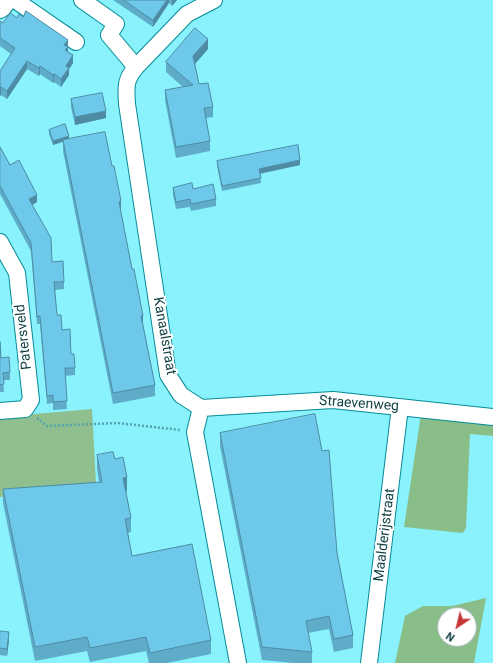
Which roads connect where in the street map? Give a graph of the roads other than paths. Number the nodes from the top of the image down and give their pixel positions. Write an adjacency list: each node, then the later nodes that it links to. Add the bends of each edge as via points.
1 (9, 0): 5 (street)
2 (15, 0): 6 (street)
3 (82, 0): 7 (street, via 116,24 109,35)
4 (214, 0): 7 (street, Kanaalstraat, via 187,14)
5 (0, 10)
6 (76, 42)
7 (136, 67): 10 (street, Kanaalstraat, via 129,75 126,86 127,104 168,376 181,395)
8 (0, 242): 11 (street, Patersveld, via 17,273 31,400 25,409)
9 (400, 407): 10 (street, Straevenweg, via 333,400); 12 (street, Straevenweg); 14 (street, Maalderijstraat)
10 (202, 408): 13 (street, via 195,432)
11 (0, 411)
12 (493, 416)
13 (238, 663)
14 (369, 663)

